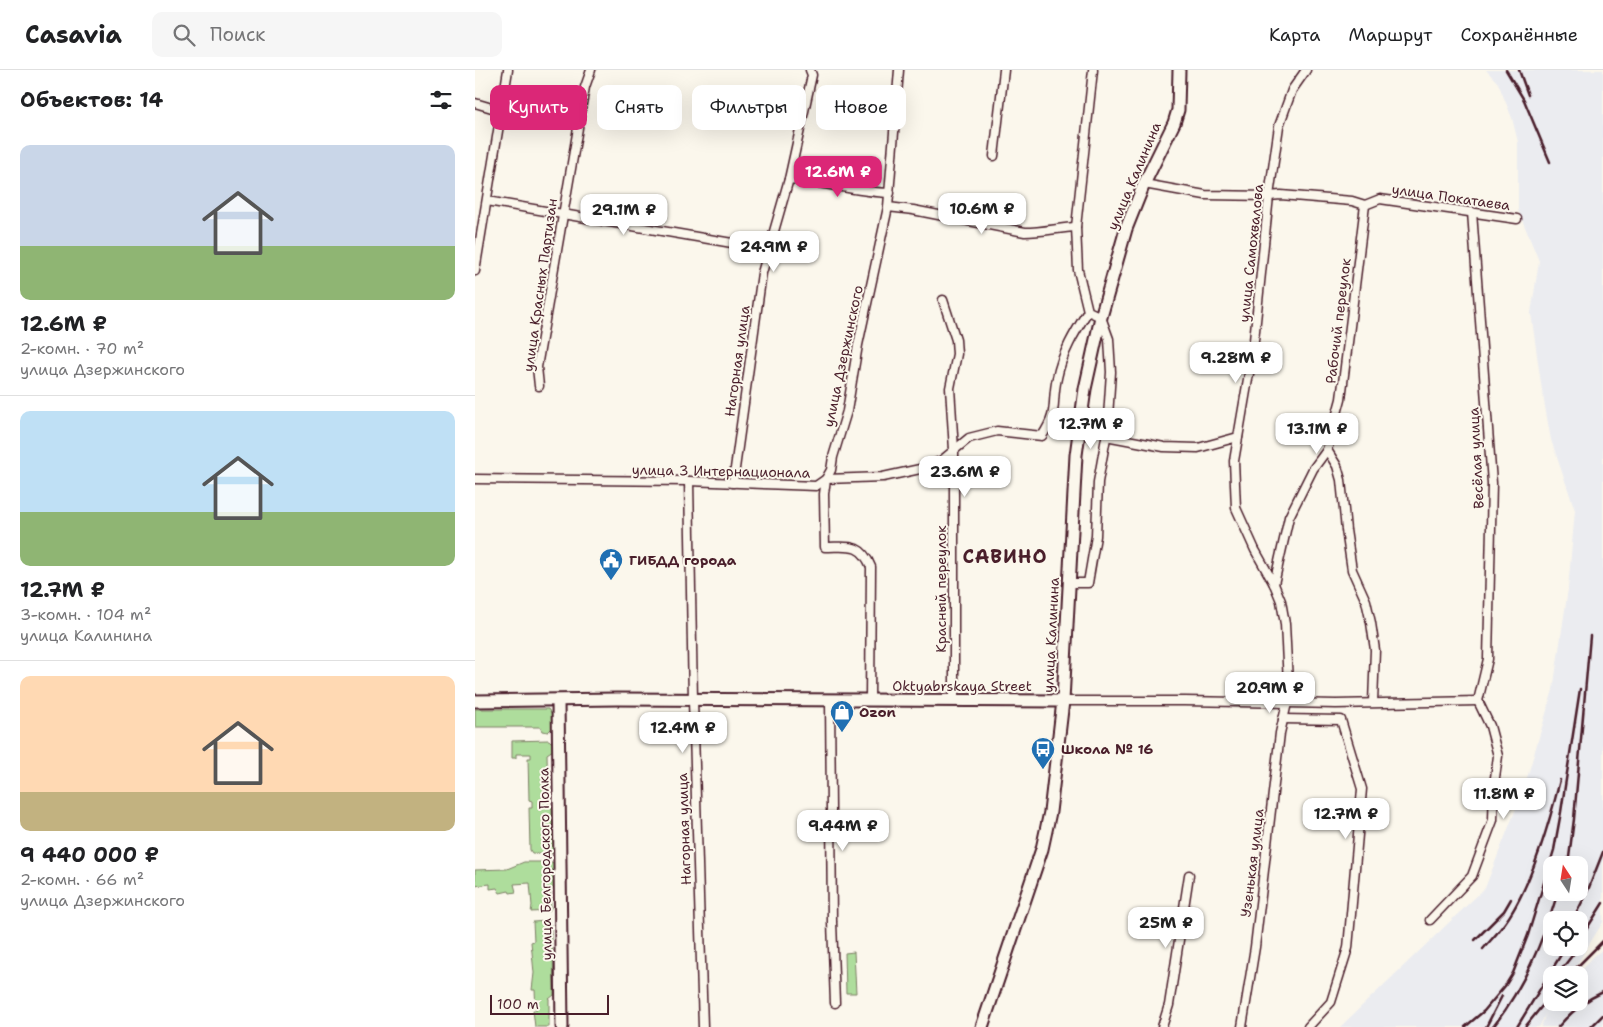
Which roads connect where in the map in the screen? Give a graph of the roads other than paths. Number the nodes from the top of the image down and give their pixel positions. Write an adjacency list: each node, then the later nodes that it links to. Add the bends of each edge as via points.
1 (508, 70): 9 (street)
2 (591, 70): 22 (street, улица Красных Партизан, via 585,87)
3 (810, 70): 14 (street, Нагорная улица, via 812,75)
4 (899, 70): 16 (street, улица Дзержинского)
5 (1004, 70): 13 (street)
6 (1093, 70): 24 (street)
7 (1179, 70): 15 (main road, улица Калинина, via 1178,110)
8 (1306, 70): 17 (street, улица Самохвалова, via 1292,90 1279,126)
9 (506, 85)
10 (475, 103): 11 (street)
11 (490, 107)
12 (499, 130): 18 (street)
13 (994, 156)
14 (789, 179): 16 (street); 25 (street, Нагорная улица)
15 (1144, 184): 17 (street, улица Покатаева, via 1205,195); 29 (main road, улица Калинина, via 1126,229)
16 (889, 193): 20 (street, улица Дзержинского)
17 (1269, 196): 19 (street, улица Покатаева); 32 (street, улица Самохвалова, via 1253,350)
18 (487, 201): 22 (street); 26 (street)
19 (1365, 205): 21 (street, улица Покатаева, via 1380,199); 34 (street, Рабочий переулок, via 1341,400)
20 (889, 207): 24 (street, via 1025,232); 36 (street, улица Дзержинского, via 847,411)
21 (1472, 212): 23 (street, улица Покатаева); 48 (street, Весёлая улица, via 1492,483 1488,659)
22 (563, 214): 25 (street, via 732,243); 30 (street, улица Красных Партизан, via 537,368)
23 (1517, 219)
24 (1076, 227): 28 (street, via 1078,270)
25 (765, 259): 38 (street, Нагорная улица)
26 (475, 271)
27 (943, 300): 33 (street, Красный переулок, via 956,340 957,354 950,388)
28 (1088, 311): 29 (street); 33 (street, улица 3 Интернационала, via 1063,358 1055,391 1055,409 1042,436 997,431 969,438)
29 (1101, 317): 31 (street, via 1109,339 1111,372); 39 (main road, улица Калинина, via 1079,426)
30 (539, 386)
31 (1106, 436): 32 (street, via 1164,447 1198,448); 39 (street, via 1098,482 1091,572 1088,583)
32 (1238, 437): 40 (street, улица Самохвалова, via 1236,508)
33 (954, 450): 36 (street, улица 3 Интернационала, via 941,461 920,469 883,477); 46 (street, Красный переулок)
34 (1327, 450): 40 (street, via 1313,469 1289,517); 49 (street, via 1341,480 1352,570 1366,601 1371,623 1375,650)
35 (475, 479): 37 (street, улица 3 Интернационала)
36 (826, 480): 38 (street, улица 3 Интернационала, via 816,486); 45 (street, улица Дзержинского, via 825,547 858,548 867,556 871,567)
37 (689, 481): 38 (street, улица 3 Интернационала); 41 (street, Нагорная улица)
38 (733, 482)
39 (1069, 583): 47 (main road, улица Калинина)
40 (1274, 584): 50 (street, улица Самохвалова, via 1285,624)
41 (693, 700): 42 (main road, Oktyabrskaya Street); 44 (main road, Oktyabrskaya Street); 56 (street, Нагорная улица)
42 (830, 700): 45 (main road, Oktyabrskaya Street); 54 (street)
43 (475, 701): 44 (main road, Oktyabrskaya Street)
44 (558, 701): 55 (main road, улица Белгородского Полка)
45 (870, 701): 46 (main road, Oktyabrskaya Street)
46 (954, 701): 47 (main road, Oktyabrskaya Street)
47 (1063, 701): 50 (street, Oktyabrskaya Street); 57 (main road, улица Калинина, via 1050,812 1042,849)
48 (1478, 701): 49 (street, Oktyabrskaya Street); 53 (street, via 1490,726 1498,756 1493,820 1472,876)
49 (1373, 702): 50 (street, Oktyabrskaya Street)
50 (1287, 703): 51 (street, Узенькая улица)
51 (1283, 719): 59 (street, Узенькая улица); 60 (street, via 1341,720 1362,789 1348,948 1331,1002)
52 (1189, 875): 58 (street, via 1169,1005)
53 (1430, 920)
54 (835, 1003)
55 (562, 1027)
56 (703, 1027)
57 (982, 1027)
58 (1162, 1027)
59 (1242, 1027)
60 (1307, 1027)

